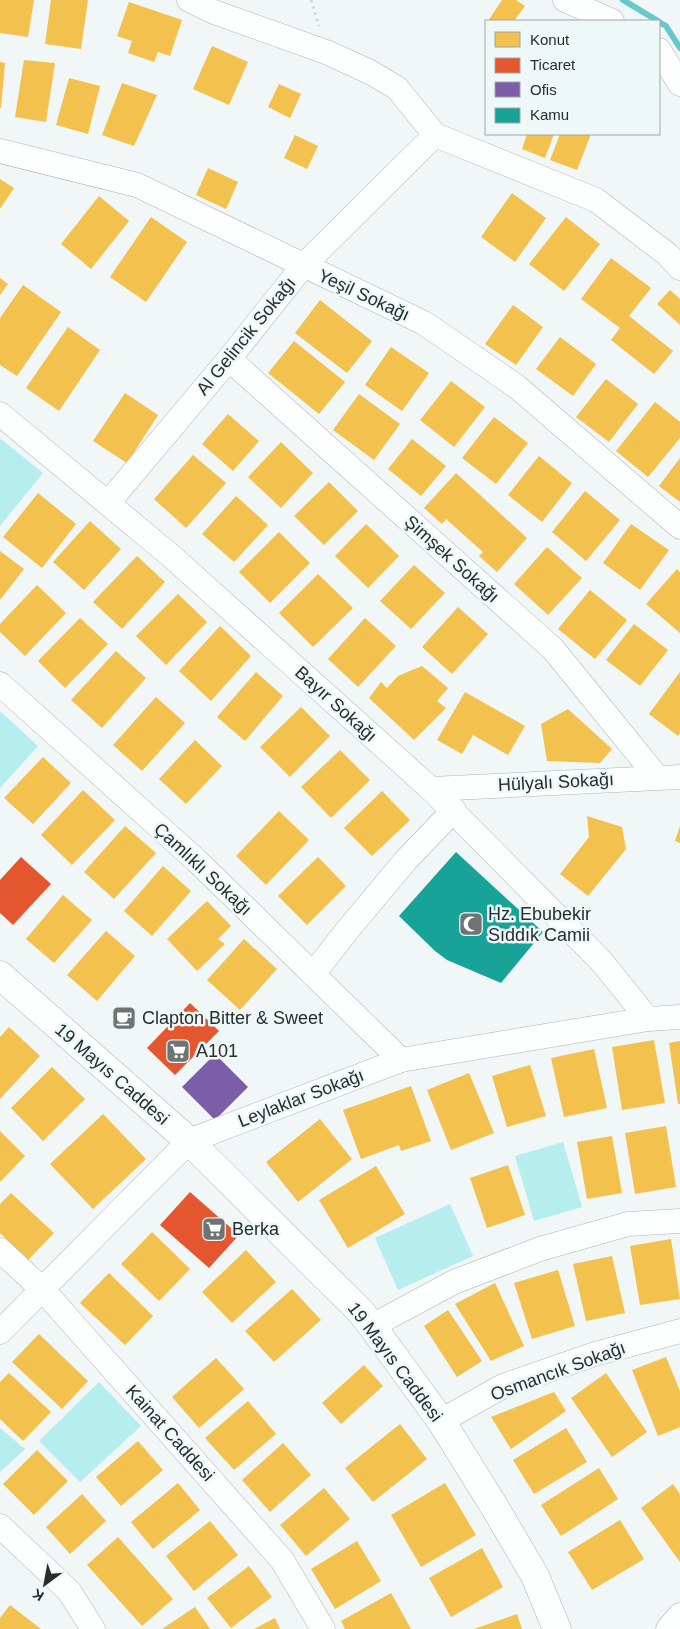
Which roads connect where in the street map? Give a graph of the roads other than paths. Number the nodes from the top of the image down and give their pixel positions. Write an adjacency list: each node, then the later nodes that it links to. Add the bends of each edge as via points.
1 (189, 0): 6 (street, via 370,72 397,88)
2 (565, 0): 3 (street)
3 (610, 20)
4 (660, 52): 5 (street)
5 (680, 84)
6 (435, 135): 8 (street, Al Gelincik Sokağı); 9 (street, via 596,200 667,254)
7 (0, 150): 8 (street, Yeşil Sokağı, via 137,185)
8 (303, 266): 10 (street, Al Gelincik Sokağı); 13 (street, Yeşil Sokağı, via 424,323 516,386)
9 (680, 268)
10 (229, 359): 12 (street, Al Gelincik Sokağı); 15 (street, Şimşek Sokağı, via 553,649)
11 (0, 414): 12 (street, Bayır Sokağı)
12 (108, 503): 17 (street, Bayır Sokağı)
13 (680, 527)
14 (0, 684): 19 (street, Çamlıklı Sokağı, via 196,860)
15 (657, 777): 16 (street, Hülyalı Sokağı); 17 (street, Hülyalı Sokağı)
16 (680, 777)
17 (431, 789): 18 (street, Bayır Sokağı)
18 (454, 810): 19 (street, via 406,860); 22 (street, Bayır Sokağı, via 602,962)
19 (313, 974): 23 (street, Çamlıklı Sokağı)
20 (0, 975): 24 (street, 19 Mayıs Caddesi)
21 (680, 1017): 22 (street, Leylaklar Sokağı)
22 (648, 1019): 23 (street, Leylaklar Sokağı)
23 (401, 1060): 24 (street, Leylaklar Sokağı)
24 (189, 1141): 27 (street, Leylaklar Sokağı); 28 (street, 19 Mayıs Caddesi)
25 (680, 1221): 28 (street, via 628,1224 540,1249 454,1282)
26 (0, 1250): 27 (street, Kainat Caddesi)
27 (42, 1290): 30 (street, Leylaklar Sokağı); 35 (street, Kainat Caddesi, via 282,1560)
28 (372, 1326): 31 (street, 19 Mayıs Caddesi)
29 (680, 1331): 31 (street, Osmancık Sokağı, via 595,1354 503,1386)
30 (0, 1332)
31 (441, 1421): 36 (street, 19 Mayıs Caddesi, via 535,1576)
32 (0, 1526): 34 (street, via 69,1591)
33 (680, 1616): 37 (street)
34 (93, 1629)
35 (323, 1629)
36 (558, 1629)
37 (668, 1629)

